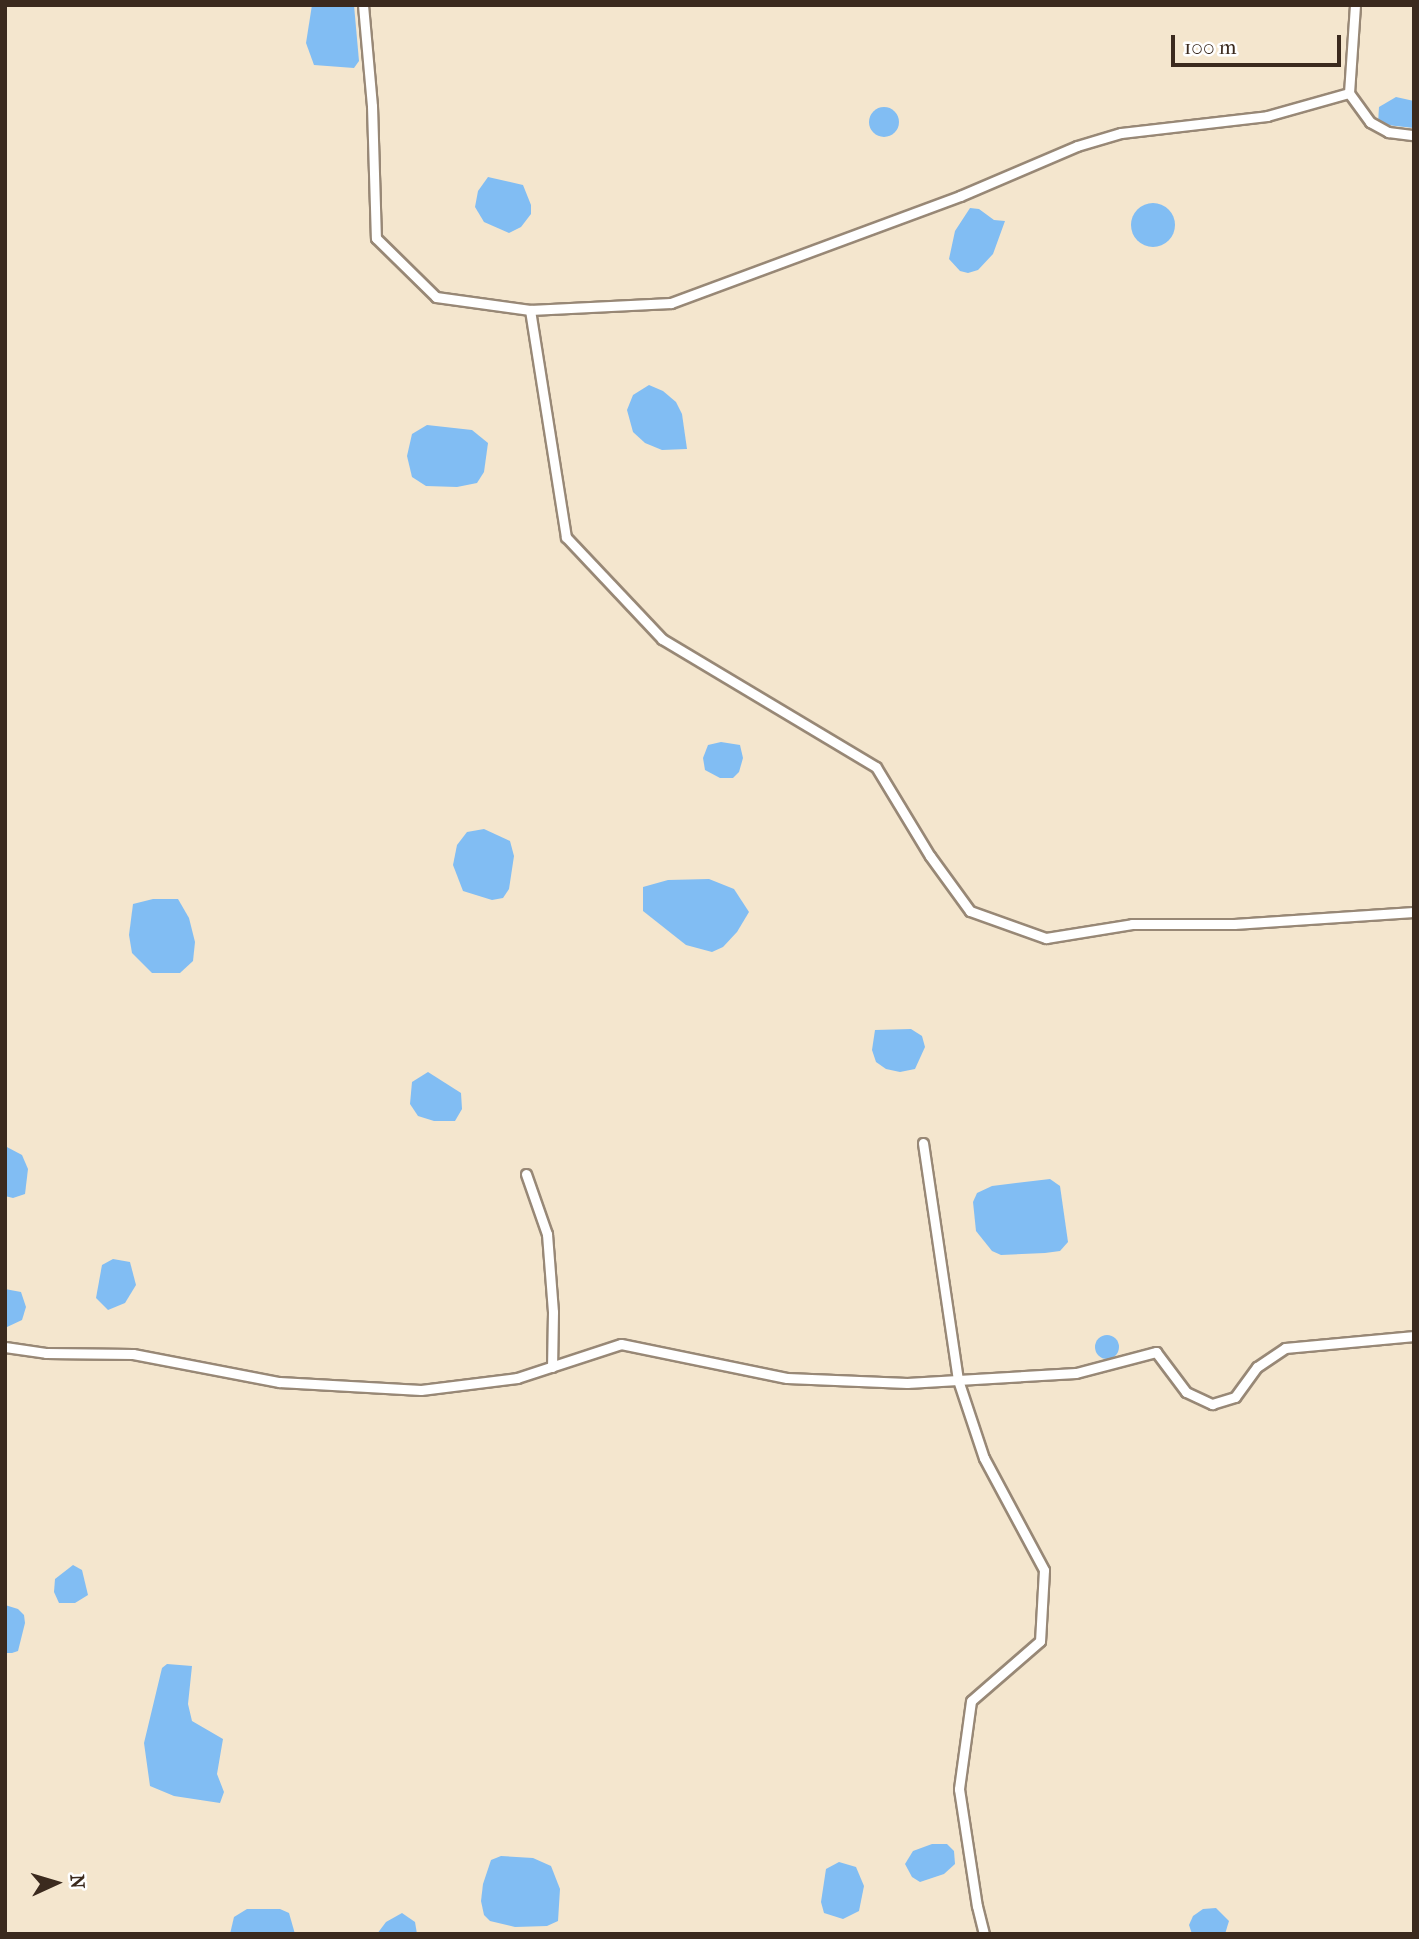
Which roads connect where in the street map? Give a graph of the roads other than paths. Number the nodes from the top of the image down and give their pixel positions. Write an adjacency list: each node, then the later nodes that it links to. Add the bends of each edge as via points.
1 (363, 5): 5 (street, via 376,238 436,297)
2 (1355, 5): 3 (street)
3 (1349, 93): 4 (street, via 1370,122 1388,132); 5 (street, via 1267,116 1121,133 1077,146 960,196 671,303)
4 (1414, 135)
5 (530, 310): 6 (street, via 565,537 662,639 876,767 930,856 971,911 1046,938 1132,924 1234,925)
6 (1414, 912)
7 (923, 1143): 12 (street)
8 (526, 1174): 11 (street, via 547,1234)
9 (1414, 1336): 12 (street, via 1285,1348 1257,1367 1235,1397 1212,1404 1186,1392 1156,1352 1076,1373)
10 (5, 1347): 11 (street, via 46,1353 134,1354 279,1382 421,1390 517,1378)
11 (552, 1367): 12 (street, via 621,1344 787,1378 908,1383)
12 (958, 1380): 13 (street, via 984,1458 1044,1570 1040,1642 971,1700 959,1789)
13 (984, 1934)

